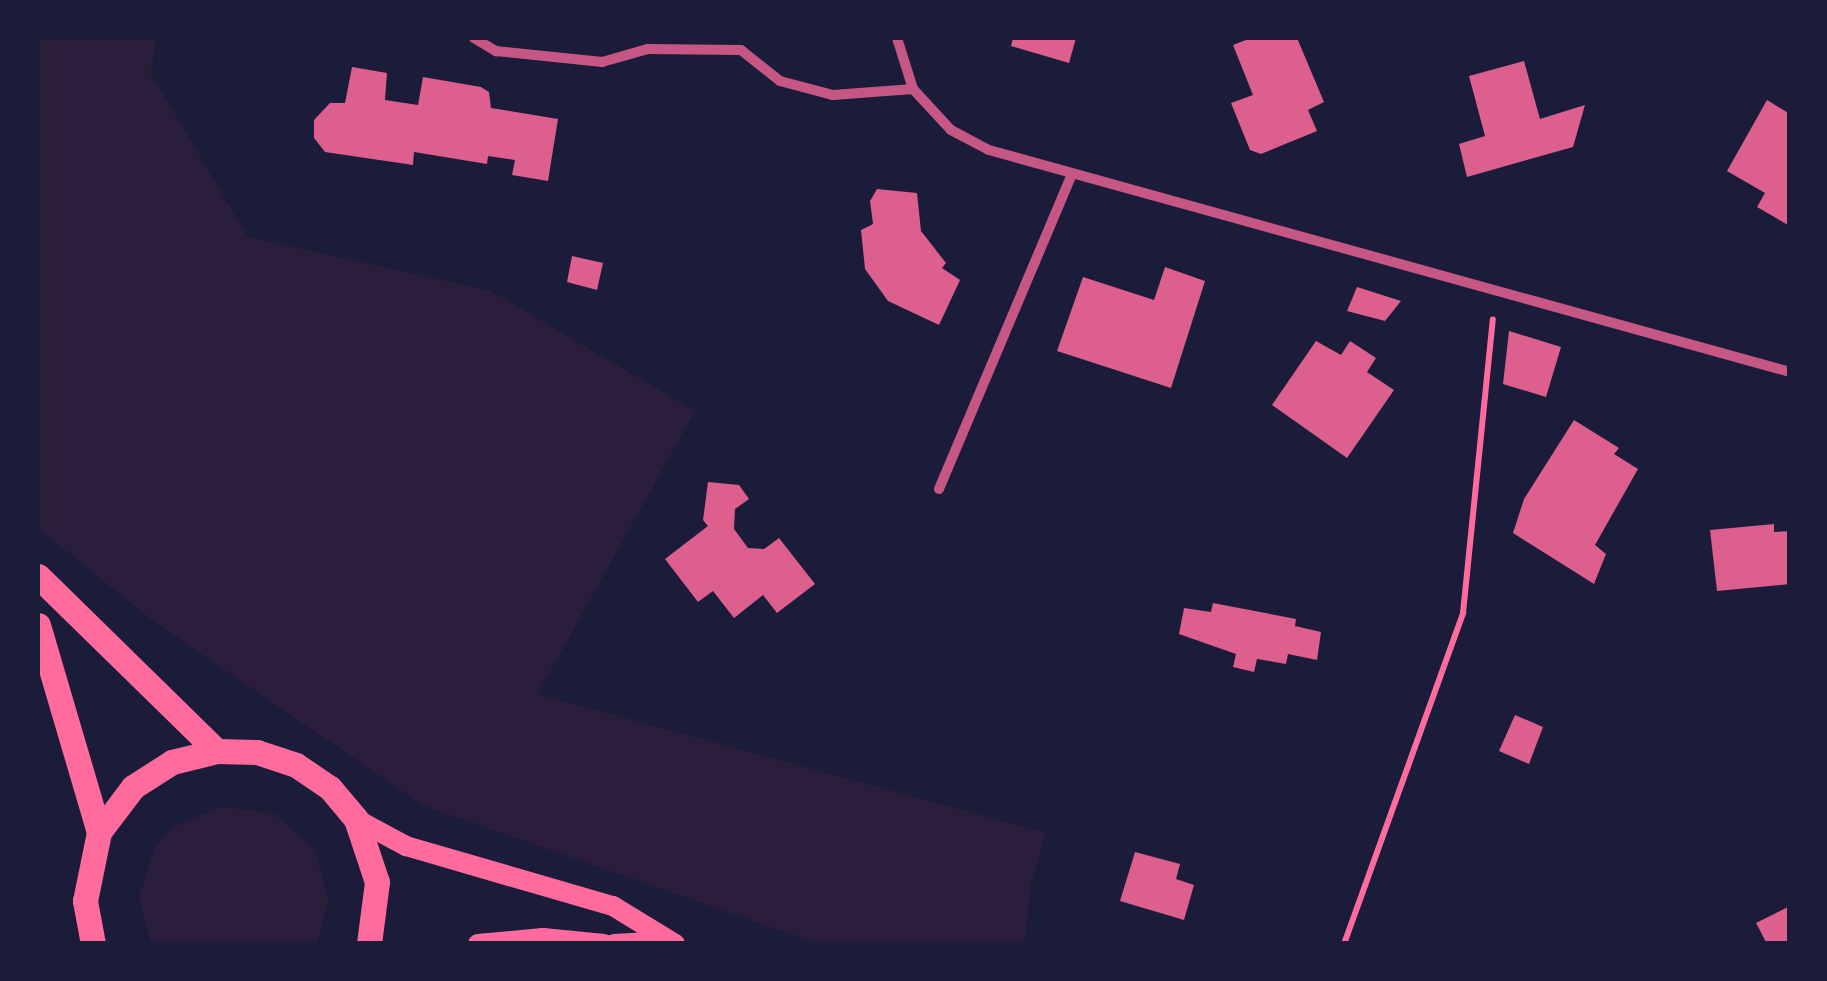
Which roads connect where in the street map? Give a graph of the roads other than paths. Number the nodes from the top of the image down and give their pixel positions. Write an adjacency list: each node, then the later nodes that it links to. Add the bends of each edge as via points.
1 (474, 38): 3 (street, via 496,51 602,62 648,49 740,50 780,81 833,95)
2 (896, 38): 3 (street)
3 (913, 89): 4 (street, via 952,130 989,150)
4 (1071, 176): 5 (street); 6 (street)
5 (1790, 372)
6 (939, 489)
7 (38, 576): 9 (main road)
8 (38, 624): 11 (main road)
9 (217, 751): 10 (main road, via 258,752 296,765 330,788); 11 (main road, via 172,762 133,788)
10 (356, 819): 12 (main road, via 406,846 613,906); 14 (main road, via 377,882)
11 (99, 832): 13 (main road, via 85,901)
12 (672, 942): 17 (main road)
13 (93, 944)
14 (369, 944)
15 (478, 944): 16 (main road)
16 (604, 944)
17 (614, 944)

